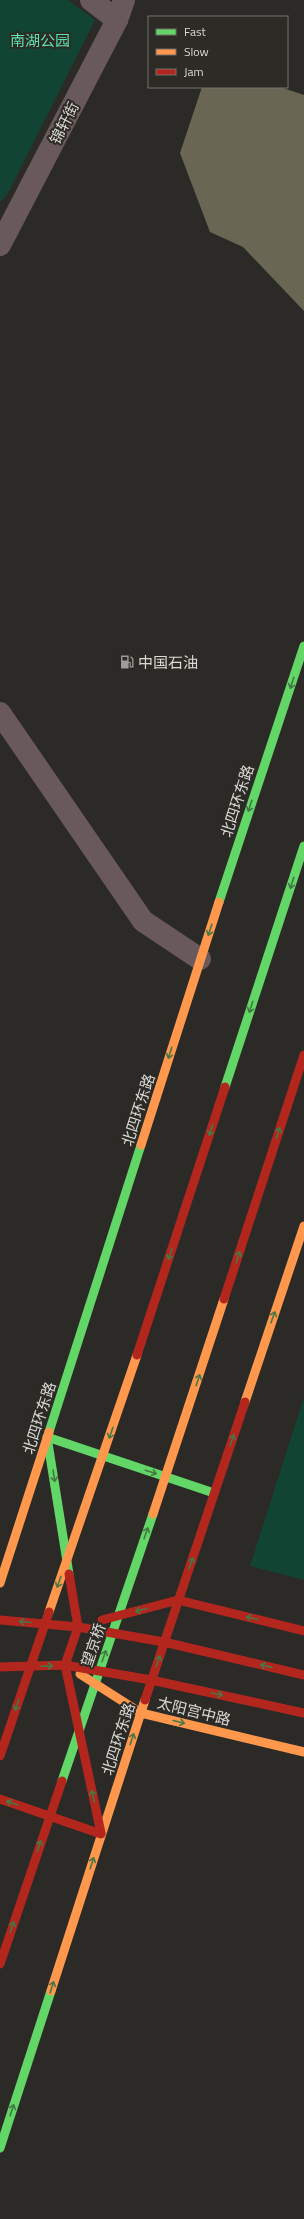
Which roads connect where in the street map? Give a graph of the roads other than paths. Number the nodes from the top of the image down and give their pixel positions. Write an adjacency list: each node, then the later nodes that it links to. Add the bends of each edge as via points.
1 (91, 0): 2 (street)
2 (120, 10): 3 (street, 锦轩街)
3 (0, 245)
4 (304, 646): 7 (main road, 北四环东路, one-way to 7)
5 (0, 713): 7 (street, via 143,922)
6 (304, 846): 25 (main road, one-way to 25, via 123,1396)
7 (200, 959): 10 (main road, 北四环东路, one-way to 10)
8 (304, 1055): 28 (main road, 望京桥, one-way to 8, via 186,1417)
9 (304, 1226): 11 (main road, 北四环东路, one-way to 9)
10 (47, 1437): 11 (main road, one-way to 11); 12 (main road, 北四环东路); 15 (main road, one-way to 15)
11 (214, 1493): 13 (main road, 北四环东路, one-way to 11)
12 (0, 1583)
13 (178, 1600): 15 (main road, one-way to 15); 16 (main road, one-way to 13); 17 (main road, 北四环东路)
14 (0, 1620): 15 (main road, one-way to 14)
15 (78, 1627): 17 (main road); 18 (main road)
16 (304, 1631)
17 (164, 1642): 20 (main road, one-way to 17); 21 (main road, 北四环东路, one-way to 17)
18 (65, 1665): 19 (main road, 太阳宫中路, one-way to 18); 21 (main road, 太阳宫中路); 22 (main road, 太阳宫中路); 27 (main road, one-way to 18)
19 (0, 1667)
20 (304, 1675)
21 (151, 1680): 22 (main road, 北四环东路); 23 (main road, 太阳宫中路, one-way to 23)
22 (141, 1713): 24 (main road, 太阳宫中路, one-way to 24); 27 (main road, 北四环东路, one-way to 22)
23 (304, 1713)
24 (304, 1752)
25 (0, 1756)
26 (0, 1799): 27 (main road, one-way to 26)
27 (102, 1834): 29 (main road, 北四环东路, one-way to 27)
28 (0, 1964)
29 (0, 2148)

